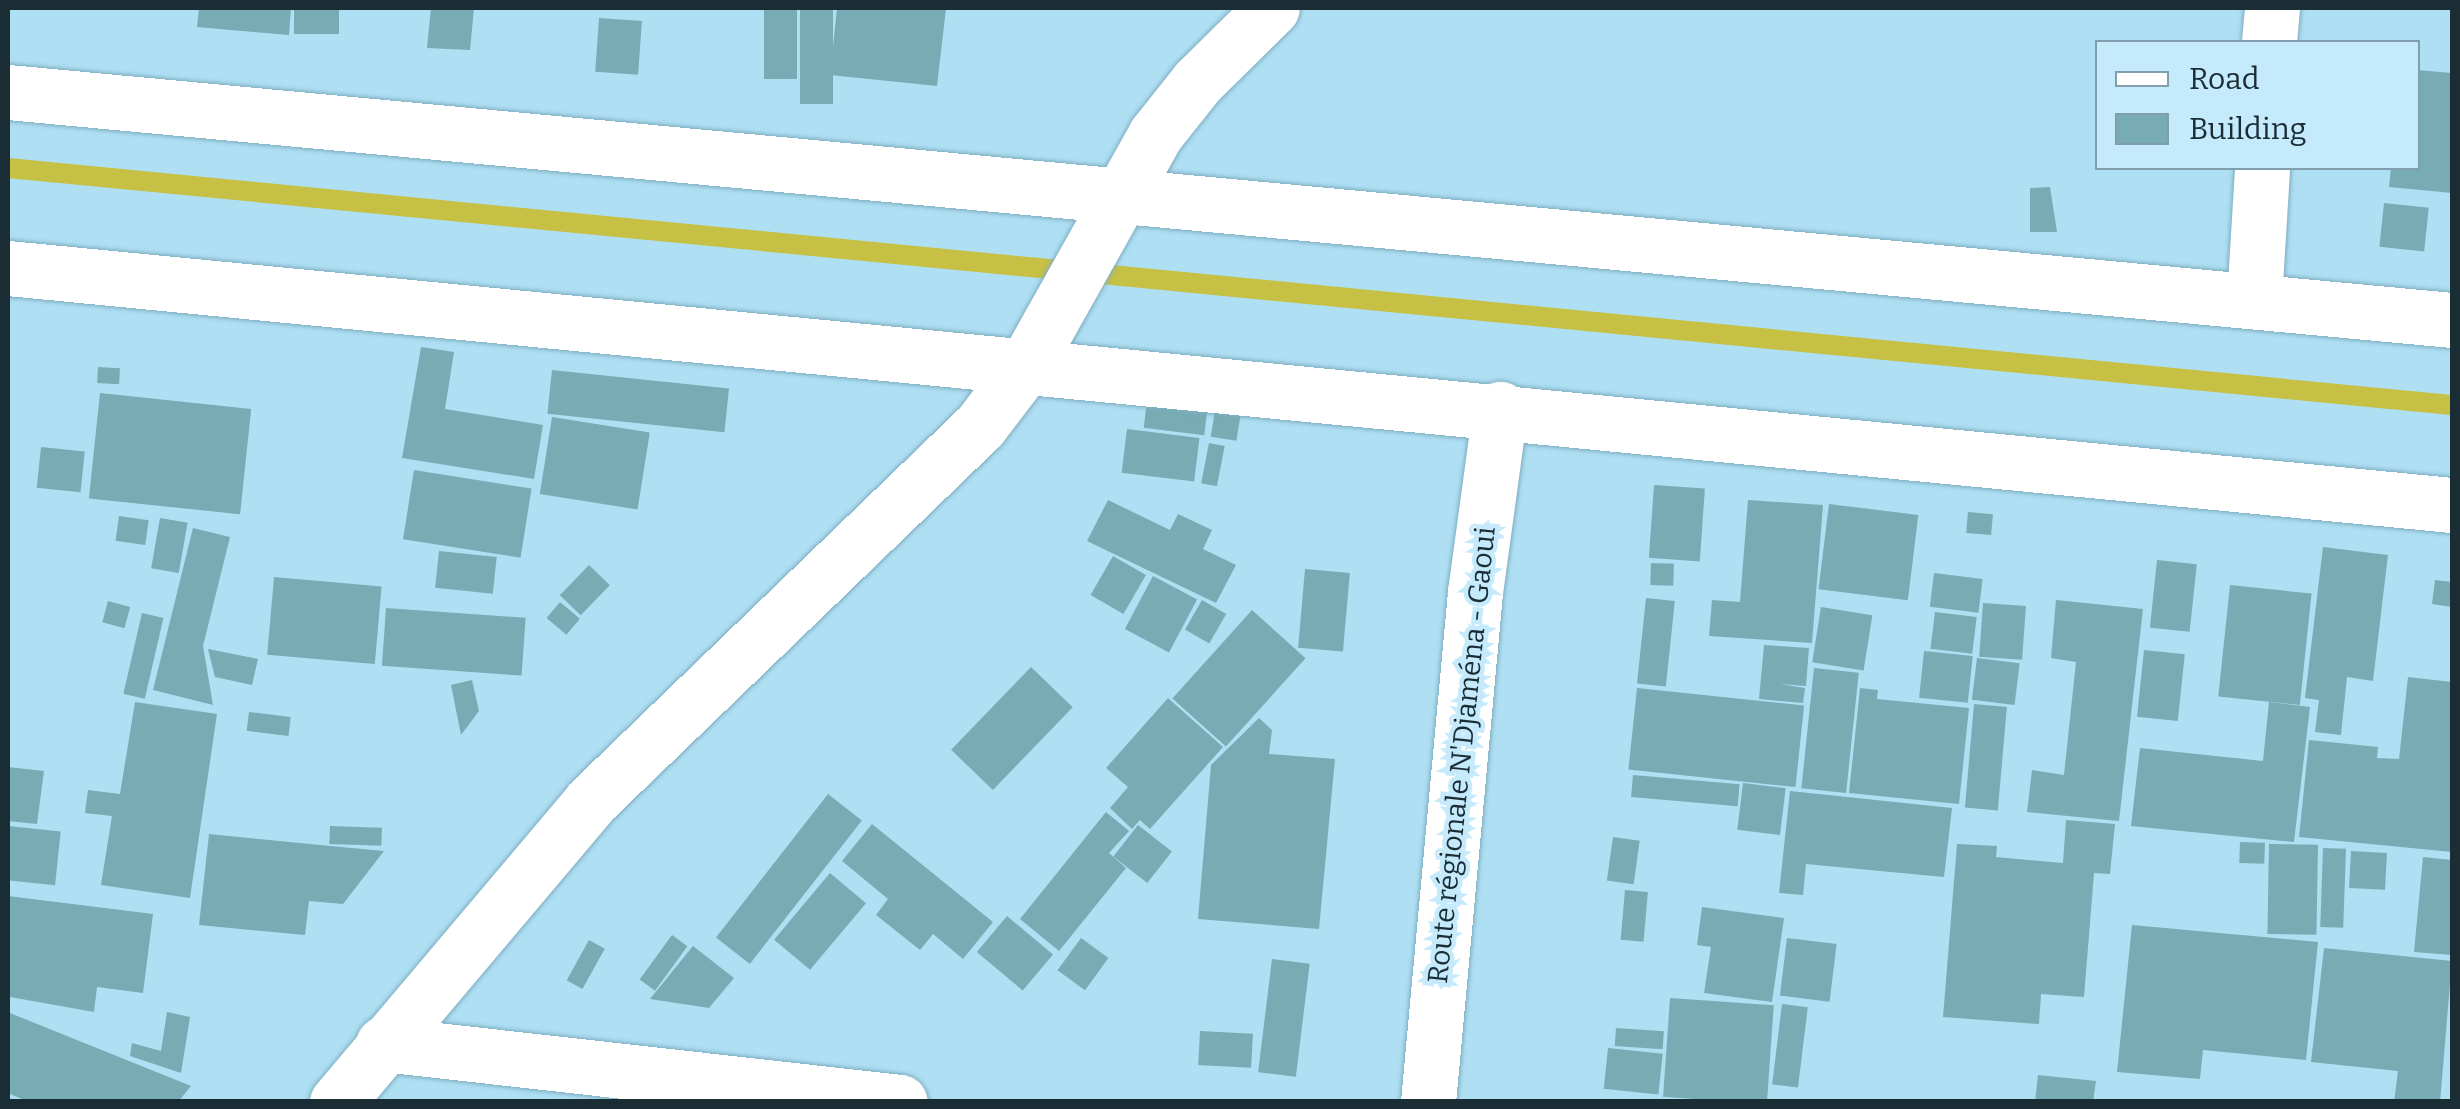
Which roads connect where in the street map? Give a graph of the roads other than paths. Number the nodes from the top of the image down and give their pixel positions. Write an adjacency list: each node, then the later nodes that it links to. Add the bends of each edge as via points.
1 (1272, 8): 6 (street, via 1197,82)
2 (2272, 8): 3 (street)
3 (2270, 40)
4 (8, 92): 6 (street)
5 (2262, 170): 8 (street)
6 (1109, 208): 8 (street); 10 (street)
7 (8, 268): 10 (street)
8 (2254, 300): 9 (street)
9 (2452, 320)
10 (1036, 348): 11 (street); 13 (street, via 980,426 591,801)
11 (1500, 409): 12 (street); 16 (street, Route régionale N'Djaména - Gaoui, via 1475,592)
12 (2452, 505)
13 (383, 1044): 14 (street); 15 (street)
14 (337, 1102)
15 (900, 1102)
16 (1428, 1102)

